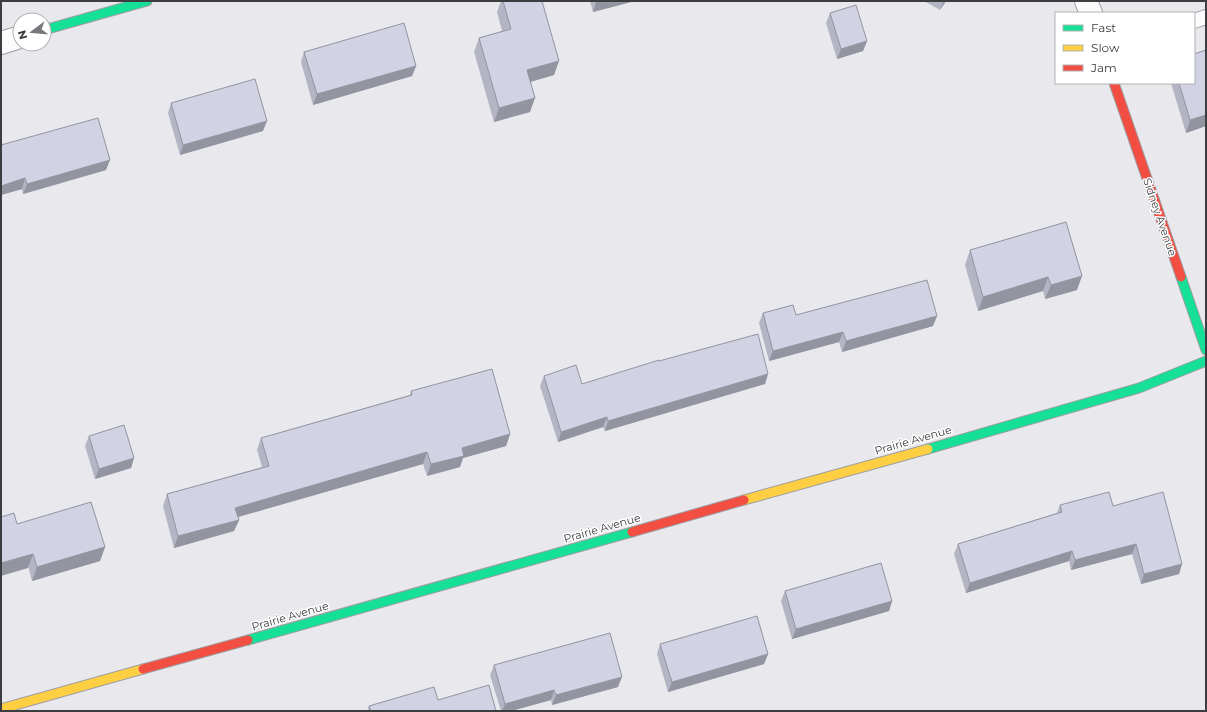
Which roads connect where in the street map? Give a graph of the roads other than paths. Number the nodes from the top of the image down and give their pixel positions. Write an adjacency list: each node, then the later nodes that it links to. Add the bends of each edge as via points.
1 (147, 1): 6 (street)
2 (1086, 1): 3 (street)
3 (1090, 12)
4 (1206, 17): 5 (lane)
5 (1195, 21)
6 (52, 28)
7 (12, 40): 8 (street)
8 (1, 43)
9 (1114, 84): 10 (street, Sidney Avenue)
10 (1206, 350)
11 (1206, 361): 12 (street, Prairie Avenue, via 1138,388)
12 (1, 709)

